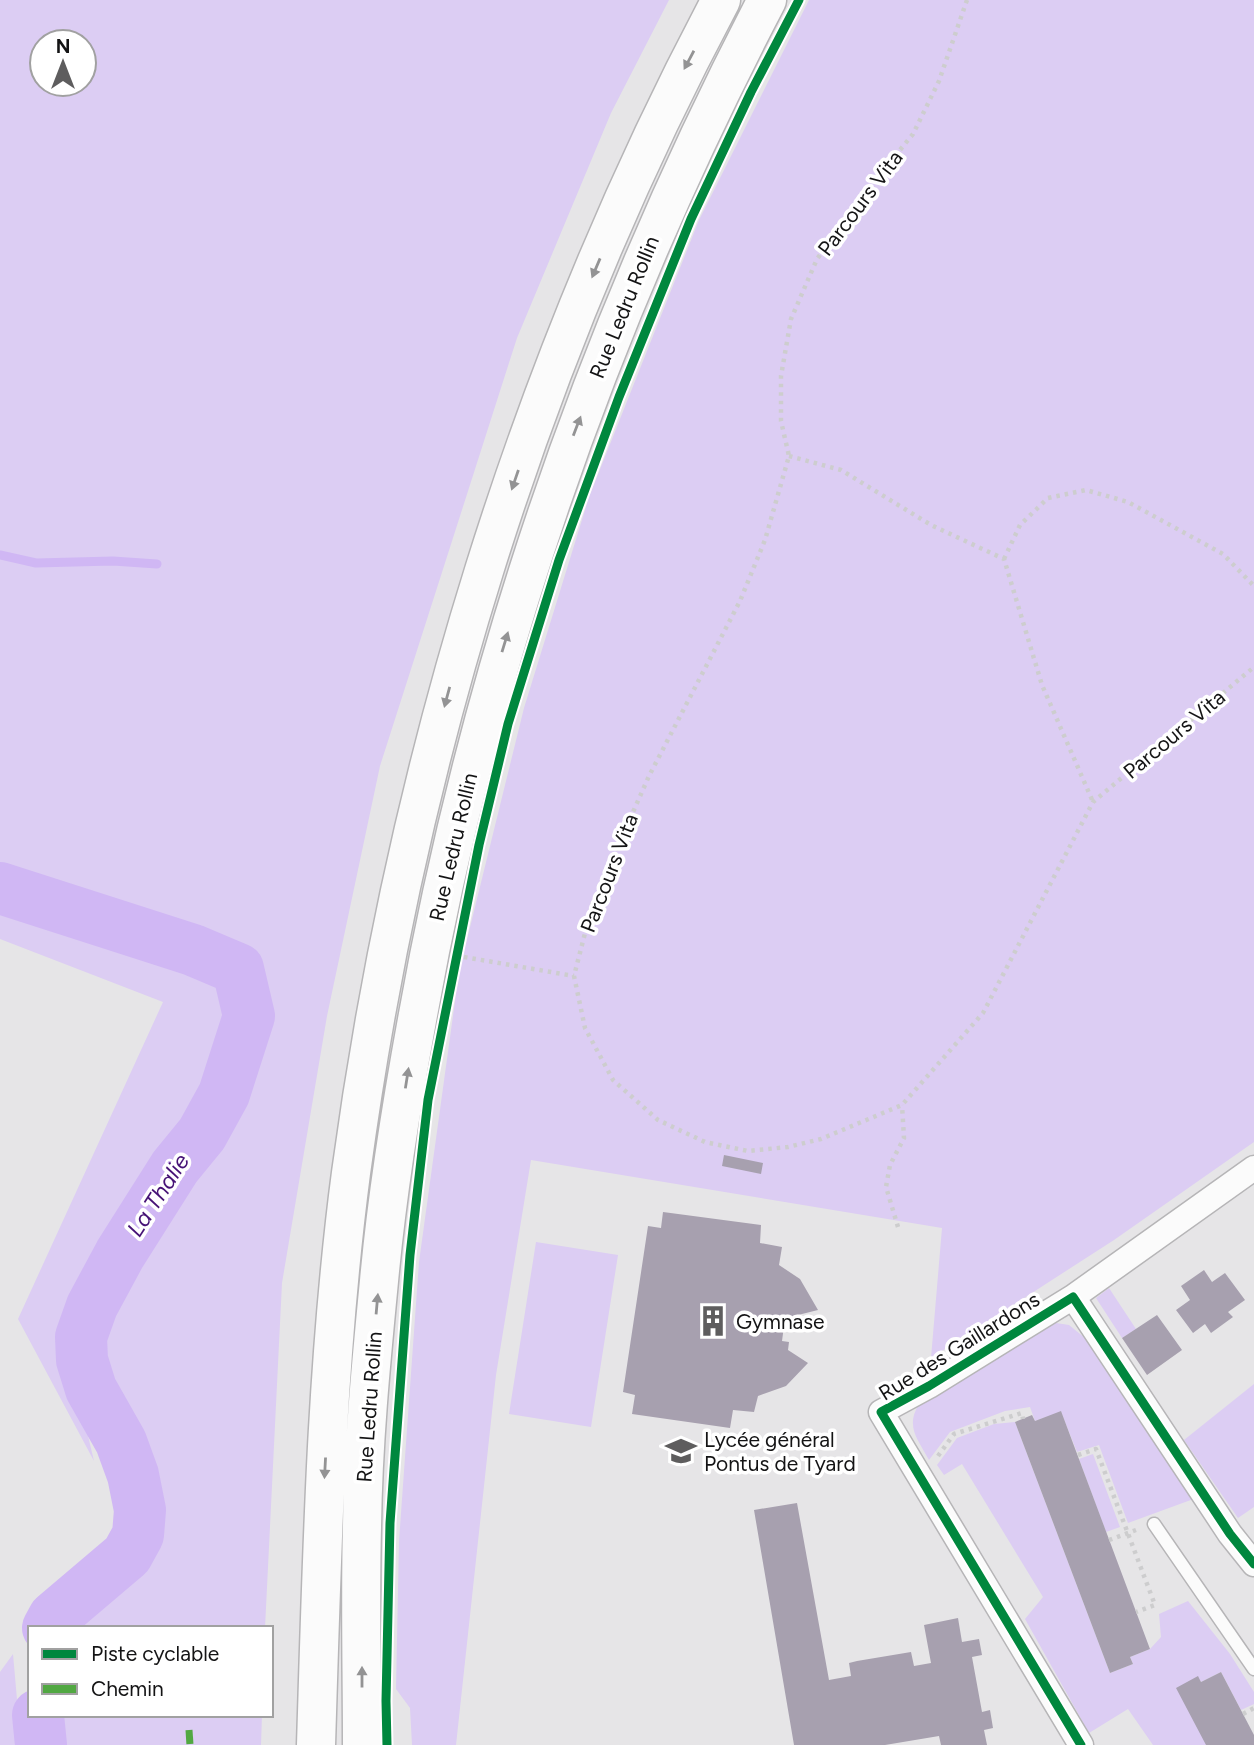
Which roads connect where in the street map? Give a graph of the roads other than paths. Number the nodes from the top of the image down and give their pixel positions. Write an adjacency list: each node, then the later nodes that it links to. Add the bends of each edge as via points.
1 (721, 0): 8 (main road, Rue Ledru Rollin, one-way to 8, via 619,215 530,435 489,555 415,820 367,1065 339,1281 328,1412)
2 (767, 0): 9 (main road, Rue Ledru Rollin, one-way to 2, via 362,1524 379,1280 410,1061 456,824 529,562 575,432 657,225)
3 (1254, 1168): 4 (street)
4 (1073, 1297): 6 (street, Rue des Gaillardons); 10 (street, Rue des Gaillardons, via 881,1412)
5 (1154, 1524): 7 (lane)
6 (1254, 1564)
7 (1254, 1669)
8 (316, 1745)
9 (362, 1745)
10 (1080, 1745)

